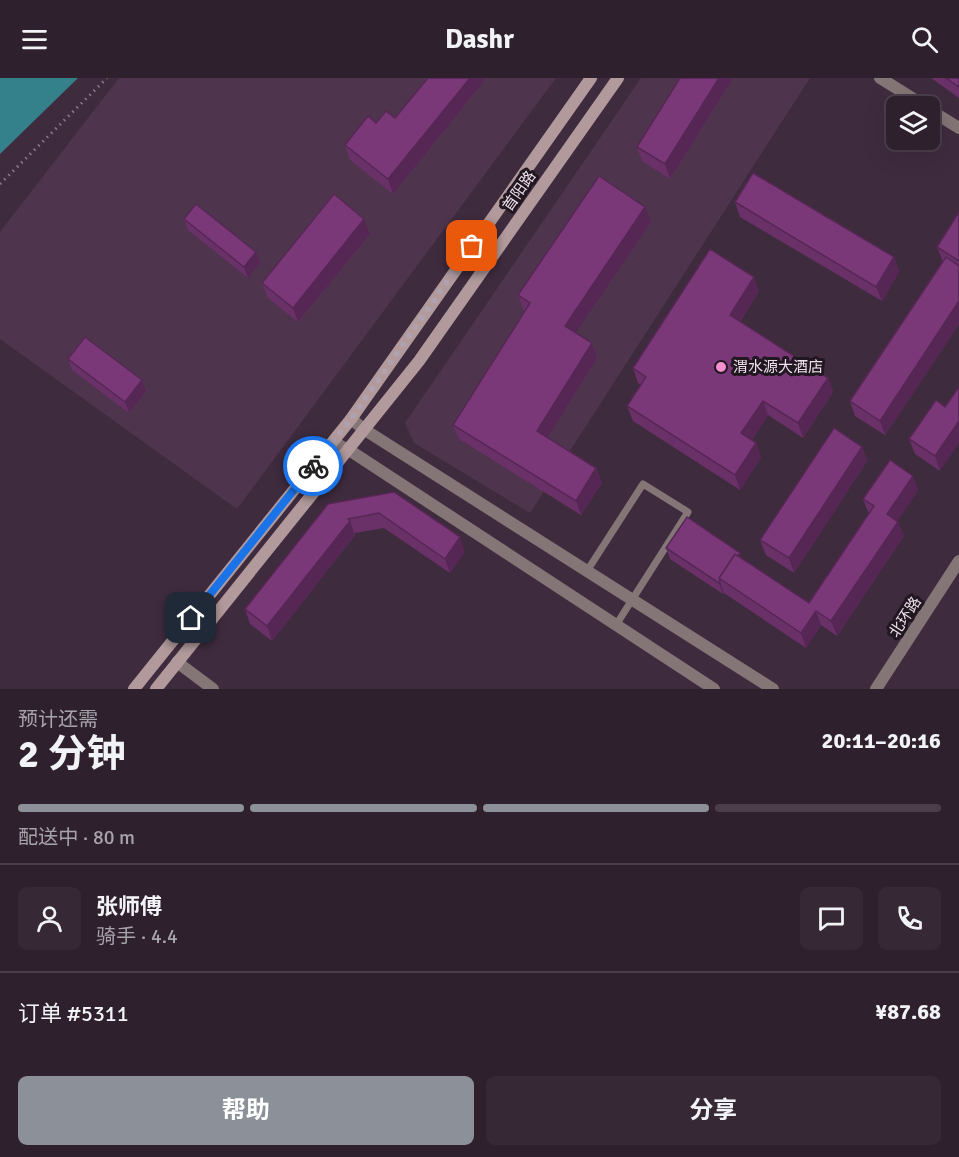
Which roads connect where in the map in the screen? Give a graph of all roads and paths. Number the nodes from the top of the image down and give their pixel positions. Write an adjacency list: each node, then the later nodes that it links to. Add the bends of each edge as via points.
1 (107, 78): 8 (path)
2 (591, 78): 9 (main road, 首阳路)
3 (618, 78): 10 (main road, 首阳路, via 418,361)
4 (880, 78): 5 (street)
5 (909, 96)
6 (940, 116): 7 (street)
7 (959, 128)
8 (0, 184)
9 (351, 419): 10 (street); 11 (main road, 首阳路)
10 (365, 429): 12 (main road, 首阳路); 14 (street)
11 (333, 442): 12 (street); 18 (main road, 首阳路)
12 (349, 450): 16 (street); 17 (main road, 首阳路)
13 (959, 561): 23 (street, 北环路)
14 (587, 571): 15 (street); 15 (lane, via 643,484 688,512)
15 (634, 600): 16 (lane); 22 (street)
16 (616, 625): 21 (street)
17 (177, 662): 19 (main road, 首阳路); 20 (street)
18 (134, 689)
19 (156, 689)
20 (213, 689)
21 (714, 689)
22 (773, 689)
23 (876, 689)

